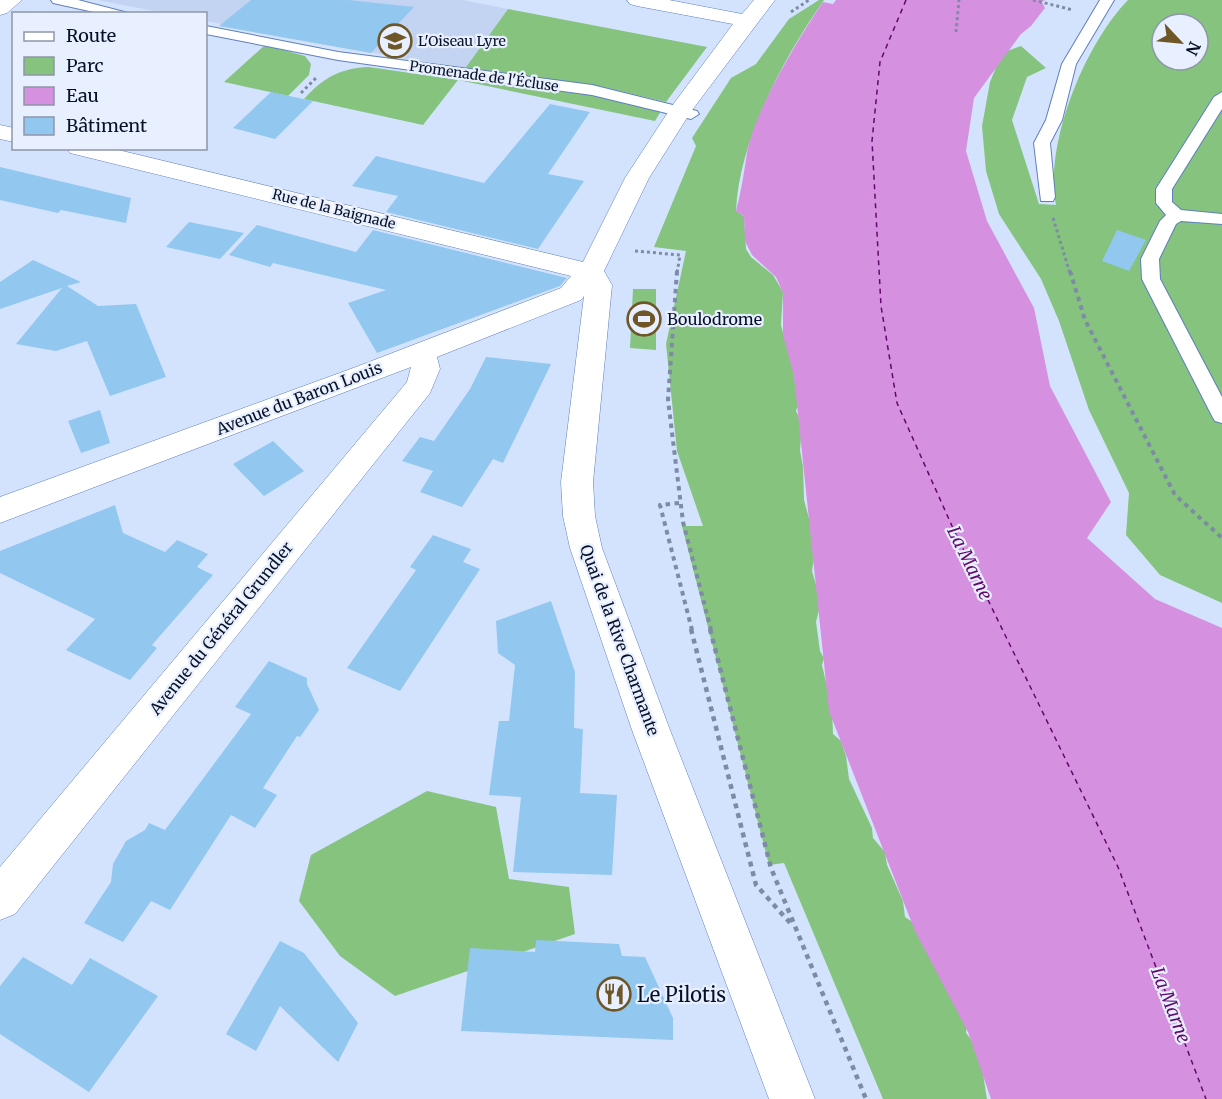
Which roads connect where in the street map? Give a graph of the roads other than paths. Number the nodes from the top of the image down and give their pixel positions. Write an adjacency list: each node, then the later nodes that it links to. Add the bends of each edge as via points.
1 (12, 0): 6 (street)
2 (58, 0): 7 (lane)
3 (638, 0): 8 (street)
4 (765, 0): 8 (street)
5 (1107, 0): 13 (lane, via 1069,64 1054,120 1042,143)
6 (0, 9)
7 (115, 12)
8 (747, 21): 11 (street)
9 (207, 30): 11 (lane, Promenade de l'Écluse, via 338,56 592,90)
10 (1222, 98): 14 (lane, via 1164,189 1164,203)
11 (686, 112): 16 (street, via 638,178)
12 (86, 150): 16 (street, Rue de la Baignade)
13 (1047, 197)
14 (1177, 216): 15 (lane); 20 (lane, via 1169,221 1150,259 1151,279)
15 (1222, 219)
16 (589, 273): 17 (street, Avenue du Baron Louis, via 575,290); 18 (street, Quai de la Rive Charmante, via 600,285)
17 (554, 302): 18 (street, via 583,308); 19 (street, Avenue du Baron Louis)
18 (595, 322): 23 (street, Quai de la Rive Charmante, via 577,482 586,548)
19 (421, 352): 21 (street, Avenue du Baron Louis); 22 (street, Avenue du Général Grundler, via 426,369 410,400)
20 (1222, 416)
21 (0, 510)
22 (0, 899)
23 (792, 1099)

